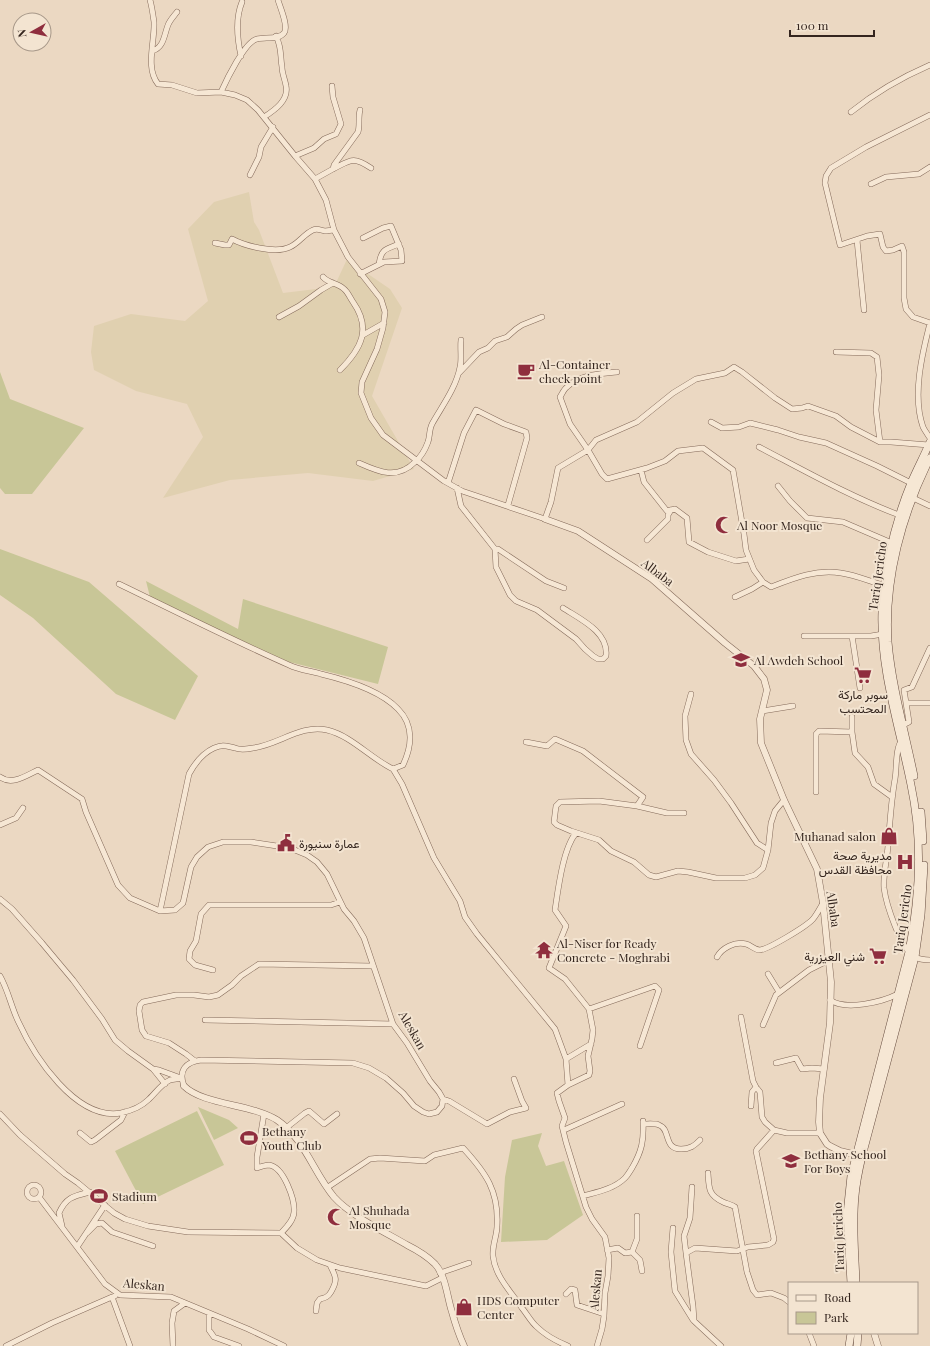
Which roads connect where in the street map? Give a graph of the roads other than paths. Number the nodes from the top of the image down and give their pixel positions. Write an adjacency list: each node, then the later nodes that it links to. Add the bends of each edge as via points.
1 (150, 0): 6 (street, via 154,21)
2 (278, 0): 5 (street, via 285,31)
3 (242, 2): 7 (street, via 238,12)
4 (177, 12): 6 (street, via 168,24 162,44 157,50)
5 (276, 36): 7 (street, via 253,40); 14 (street, via 281,46 286,95 277,109)
6 (152, 51): 10 (street, via 153,78 158,84 172,85 197,93)
7 (240, 56): 10 (street)
8 (930, 65): 12 (street, via 873,95)
9 (332, 86): 16 (street, via 341,124 336,134)
10 (221, 92): 14 (street, via 248,100)
11 (360, 110): 19 (street, via 358,132)
12 (851, 112)
13 (930, 115): 25 (street, via 866,147 831,168 826,176 825,183 840,246)
14 (264, 117): 15 (street)
15 (272, 127): 16 (street); 20 (street)
16 (295, 156): 21 (street)
17 (930, 167): 22 (street, via 919,174 886,177)
18 (371, 168): 19 (street, via 353,160)
19 (333, 169): 21 (street)
20 (250, 175)
21 (315, 179): 23 (street, via 326,200)
22 (871, 184)
23 (334, 230): 26 (street, via 313,230 290,248 279,250 245,245 232,239 229,245 225,246); 29 (street)
24 (363, 238): 27 (street, via 391,226)
25 (857, 240): 32 (street); 36 (street, via 880,234 886,251 902,246 906,310 913,317)
26 (215, 243)
27 (399, 244): 28 (street, via 384,250 380,255); 28 (street, via 402,261)
28 (379, 264): 29 (street)
29 (360, 274): 35 (street, via 381,299 385,312)
30 (323, 277): 31 (street, via 327,282)
31 (333, 283): 33 (street); 37 (street, via 344,289 356,307 360,314)
32 (864, 310)
33 (279, 317)
34 (542, 318): 42 (street, via 522,325 508,337 495,341 479,352)
35 (384, 323): 37 (street); 49 (street, via 377,349 362,382 361,393 371,418 383,435)
36 (930, 323): 45 (street, via 921,358 918,385 924,428)
37 (363, 335): 40 (street, via 359,345)
38 (461, 340): 42 (street)
39 (836, 352): 44 (street, via 871,353 877,357 879,375 876,410)
40 (340, 370)
41 (617, 372): 47 (street, via 590,375 577,380 566,387 560,398 570,424)
42 (459, 373): 49 (street, via 430,427 428,441)
43 (711, 422): 53 (street, via 722,428 739,427 750,423 826,443)
44 (880, 442): 45 (street); 47 (street, via 836,416 808,406 792,409 734,367 725,373 696,379 673,393 637,422 596,440)
45 (930, 442): 53 (main road, Tariq Jericho)
46 (759, 447): 60 (street, via 824,482)
47 (588, 450): 51 (street, via 607,479); 61 (street, via 558,468)
48 (930, 458): 56 (main road, Tariq Jericho)
49 (416, 461): 50 (street, via 399,473 378,471); 52 (street)
50 (359, 463)
51 (641, 470): 59 (street, via 644,482 657,500 667,511); 65 (street, via 665,461 678,451 702,448 733,470)
52 (448, 483): 55 (street); 57 (street, via 464,433 476,410 526,432 527,438)
53 (911, 483): 60 (main road, Tariq Jericho)
54 (778, 486): 63 (street, via 807,518 843,522)
55 (457, 488): 57 (street); 64 (street, via 461,506)
56 (913, 498): 58 (street); 68 (main road, Tariq Jericho, via 900,534)
57 (508, 505): 61 (street)
58 (930, 506)
59 (670, 510): 62 (street, via 668,519); 65 (street, via 675,509 687,518 689,542 708,552 736,561)
60 (899, 515): 63 (main road, Tariq Jericho)
61 (545, 519): 81 (street, Albaba, via 578,531 652,579 754,666 764,679 767,690)
62 (647, 540)
63 (892, 543): 68 (main road, Tariq Jericho)
64 (495, 549): 69 (street, via 546,581); 71 (street, via 496,567 510,595 516,601 537,610 576,639 593,656 603,659 607,650 603,640 591,626)
65 (749, 559): 66 (street)
66 (763, 582): 68 (street, via 771,587 790,579 821,572 842,573); 70 (street)
67 (118, 584): 87 (street, via 291,666 359,685 383,697 398,708 407,720 411,737 409,752 403,765)
68 (888, 586): 72 (main road, Tariq Jericho, via 882,614); 83 (main road, Tariq Jericho, via 888,642)
69 (564, 588)
70 (735, 597)
71 (563, 608)
72 (883, 634): 74 (street); 85 (main road, Tariq Jericho, via 892,698)
73 (804, 636): 74 (street)
74 (852, 636): 76 (street)
75 (930, 648): 79 (street, via 912,687 904,690)
76 (860, 688)
77 (691, 694): 97 (street, via 685,716 686,740 691,754 731,803 756,843)
78 (930, 702): 79 (street)
79 (906, 703): 83 (street, via 909,722)
80 (793, 706): 81 (street)
81 (762, 711): 91 (street, Albaba, via 760,743)
82 (852, 717): 84 (street)
83 (903, 725): 85 (main road, Tariq Jericho)
84 (852, 732): 89 (street, via 818,730); 90 (street, via 855,753 868,767 874,784)
85 (904, 739): 90 (street, via 898,749); 102 (main road, Tariq Jericho, via 922,821 924,849 921,915)
86 (526, 742): 92 (street, via 546,746 555,739 584,751 642,797)
87 (393, 769): 101 (street, via 356,744 325,730 291,735 275,743 253,748 236,749 226,745 215,747 194,764 189,774); 120 (street, via 434,858 460,901 465,917 556,1029)
88 (0, 778): 101 (street, via 11,782 38,770 82,799 118,885 130,898)
89 (816, 792)
90 (892, 797): 102 (street, via 884,890 900,940)
91 (784, 800): 97 (street, via 775,811 771,822); 100 (street, Albaba, via 817,869)
92 (637, 806): 94 (street, via 667,814); 96 (street, via 599,801 557,803 554,822 557,826)
93 (24, 808): 95 (street, via 16,818)
94 (684, 813)
95 (0, 825)
96 (576, 833): 97 (street, via 599,840 611,851 656,877 678,871 716,878 746,878 763,868); 113 (street, via 568,847 555,910 566,926 549,968 565,979)
97 (768, 850)
98 (0, 899): 123 (street, via 48,949 115,1040)
99 (340, 902): 101 (street, Aleskan, via 327,874 307,855 290,848 252,842 223,842 208,847 197,857 191,867 182,903 175,910); 106 (street, Aleskan, via 364,938); 107 (street, via 331,905 209,905 201,914 196,940 190,951 190,960 195,965)
100 (823, 903): 103 (street, via 813,919 770,946 759,950 747,944 735,944 720,952); 104 (street, Albaba)
101 (160, 911)
102 (912, 955): 105 (street); 111 (main road, Tariq Jericho); 144 (main road, Tariq Jericho)
103 (717, 957)
104 (829, 960): 110 (street, via 809,970); 112 (street, Albaba)
105 (930, 960)
106 (372, 966): 116 (street, Aleskan); 121 (street, via 259,964 218,995 176,995 143,1002 139,1011 142,1030 146,1036 169,1043)
107 (213, 970)
108 (768, 974): 110 (street)
109 (0, 976): 134 (street, via 26,1036 52,1077 79,1102 101,1113)
110 (779, 992): 117 (street)
111 (898, 994): 112 (street, via 890,999 853,1006 836,1004); 144 (main road, Tariq Jericho)
112 (830, 1000): 124 (street, Albaba)
113 (589, 1009): 118 (street, via 593,1030); 119 (street, via 655,986 659,990)
114 (741, 1017): 130 (street)
115 (205, 1020): 116 (street)
116 (393, 1024): 131 (street, Aleskan)
117 (763, 1025)
118 (591, 1044): 120 (street); 128 (street, via 588,1075)
119 (640, 1046)
120 (566, 1059): 128 (street)
121 (194, 1061): 125 (street, via 184,1069); 131 (street, via 353,1063 369,1068 386,1078 423,1112 437,1112 442,1106)
122 (776, 1063): 124 (street, via 796,1058 802,1069)
123 (153, 1069): 125 (street); 127 (street)
124 (824, 1069): 142 (street, Albaba, via 820,1098)
125 (182, 1078): 127 (street, via 170,1080); 129 (street)
126 (514, 1079): 131 (street, via 526,1108 510,1112 487,1124 449,1100)
127 (165, 1084): 134 (street, via 147,1101)
128 (568, 1085): 139 (street, Aleskan, via 557,1093 565,1118 562,1126)
129 (184, 1086): 136 (street, via 204,1096)
130 (756, 1087): 133 (street, via 752,1092); 140 (street, via 760,1092 762,1117)
131 (443, 1099)
132 (622, 1104): 139 (street)
133 (751, 1106)
134 (125, 1112): 141 (street, via 121,1120 91,1142)
135 (0, 1114): 148 (street, via 48,1159)
136 (264, 1114): 138 (street); 156 (street, via 256,1157 257,1168 269,1165 276,1168 284,1177 295,1214)
137 (337, 1114): 138 (street, via 324,1124 309,1111)
138 (286, 1128): 146 (street, via 298,1140)
139 (564, 1130): 149 (street, Aleskan)
140 (774, 1130): 142 (street, via 787,1133); 159 (street, via 757,1149 756,1154 774,1239 768,1245)
141 (80, 1133)
142 (820, 1133): 144 (street, via 830,1146)
143 (700, 1140): 149 (street, via 693,1147 676,1149 671,1145 664,1128 643,1122 642,1148 625,1178 611,1187)
144 (859, 1155): 167 (main road, Tariq Jericho, via 848,1193); 168 (main road, Tariq Jericho, via 854,1211)
145 (708, 1173): 159 (street, via 711,1194 735,1207)
146 (328, 1187): 166 (street, via 346,1208 420,1252 435,1264); 188 (street, via 370,1159 425,1161 434,1155 463,1148 480,1167 495,1195 497,1226 492,1246 501,1280 536,1327 551,1339)
147 (692, 1187): 162 (street, via 690,1218 684,1236)
148 (90, 1192): 151 (street); 154 (street, via 65,1201 59,1213)
149 (582, 1196): 160 (street, Aleskan, via 592,1219 605,1237)
150 (39, 1197): 154 (street, Aleskan)
151 (105, 1205): 155 (street); 156 (street, via 126,1219 168,1230)
152 (637, 1216): 161 (street, via 637,1239)
153 (673, 1228): 177 (street, via 671,1252 675,1291)
154 (64, 1230): 158 (street, Aleskan)
155 (87, 1233): 157 (street, via 96,1224 102,1223 112,1232); 158 (street)
156 (281, 1233): 164 (street, via 297,1248)
157 (153, 1246)
158 (77, 1247): 170 (street, Aleskan, via 105,1284)
159 (744, 1249): 162 (street, via 737,1251 695,1248); 172 (street, via 747,1272 755,1293 771,1293)
160 (607, 1250): 161 (street, via 618,1248 625,1253); 176 (street, Aleskan, via 608,1276)
161 (632, 1252): 165 (street, via 640,1260)
162 (686, 1253): 177 (street)
163 (469, 1263): 166 (street)
164 (330, 1265): 166 (street, via 426,1286); 174 (street, via 336,1284 329,1295 320,1299)
165 (642, 1271)
166 (441, 1275): 187 (street)
167 (850, 1282)
168 (856, 1282)
169 (566, 1294): 176 (street, via 571,1289 575,1290 577,1305)
170 (120, 1295): 171 (street); 173 (street, Aleskan, via 171,1297)
171 (112, 1297): 182 (street); 183 (street)
172 (788, 1301)
173 (185, 1303): 175 (street, Aleskan); 184 (street, via 174,1311)
174 (316, 1310)
175 (209, 1313): 185 (street, via 209,1330 214,1337); 186 (street, Aleskan)
176 (604, 1314): 189 (street, Aleskan)
177 (694, 1321): 190 (street)
178 (810, 1334): 191 (street)
179 (855, 1334): 192 (main road)
180 (856, 1334): 193 (main road)
181 (874, 1334): 194 (street)
182 (6, 1346)
183 (130, 1346)
184 (173, 1346)
185 (239, 1346)
186 (284, 1346)
187 (464, 1346)
188 (568, 1346)
189 (597, 1346)
190 (721, 1346)
191 (814, 1346)
192 (849, 1346)
193 (857, 1346)
194 (878, 1346)

